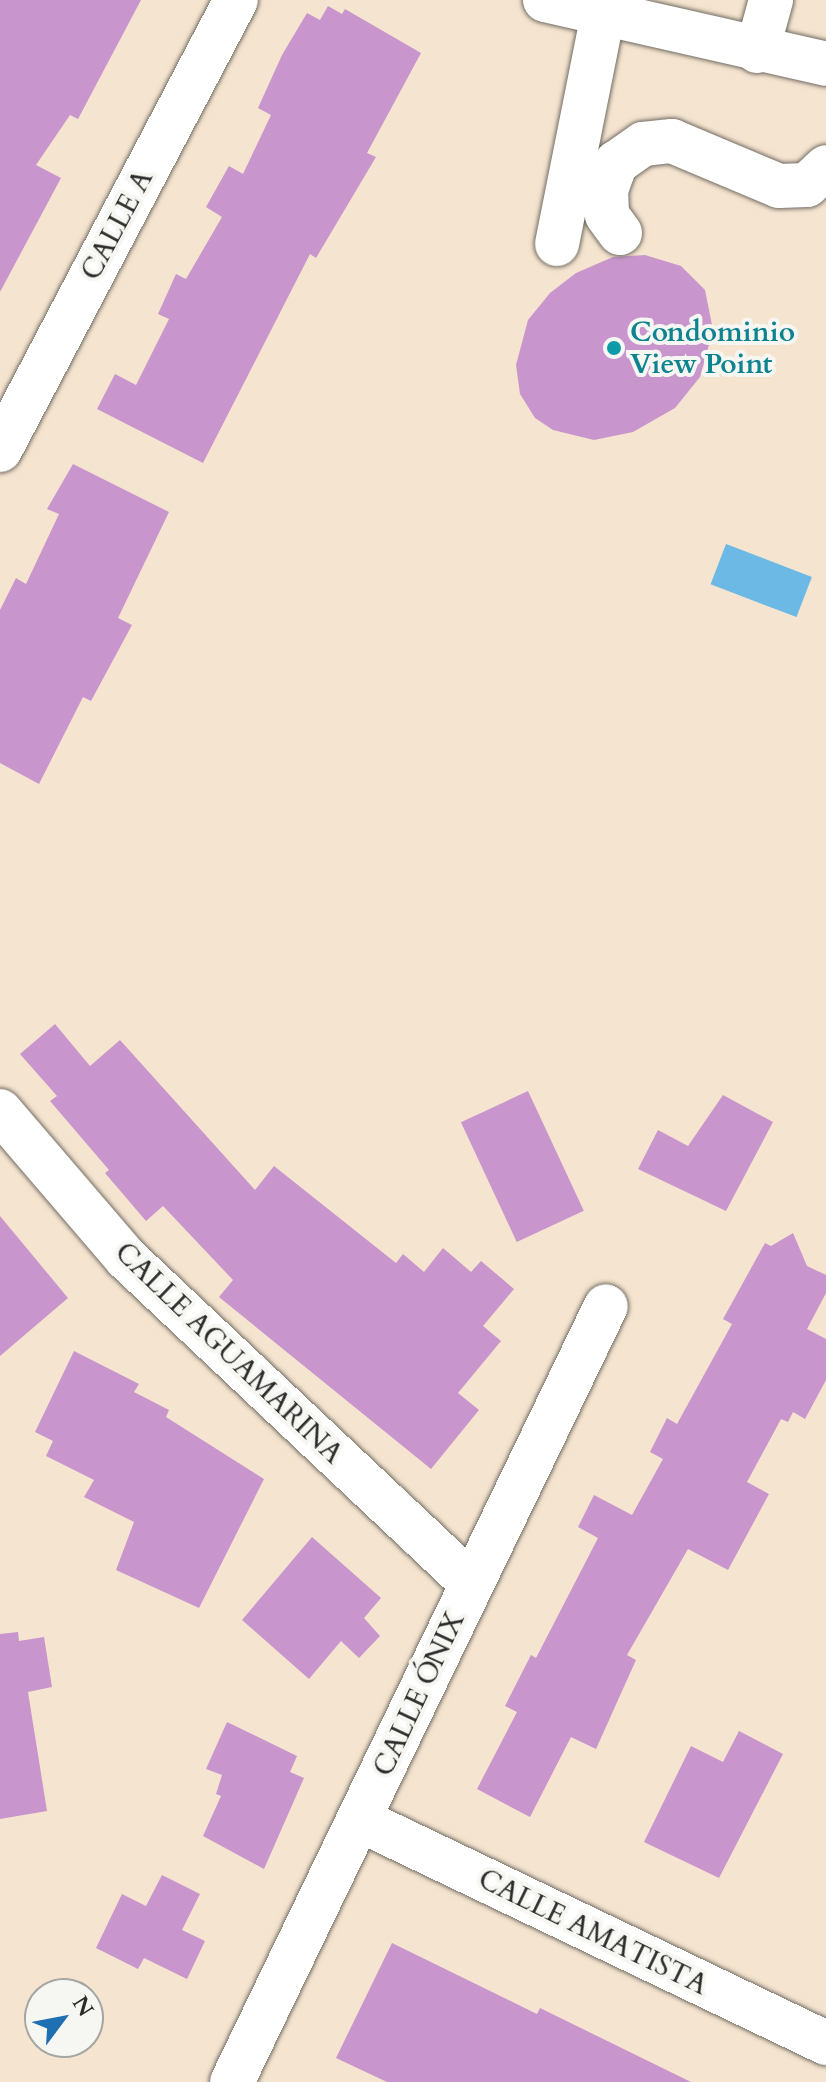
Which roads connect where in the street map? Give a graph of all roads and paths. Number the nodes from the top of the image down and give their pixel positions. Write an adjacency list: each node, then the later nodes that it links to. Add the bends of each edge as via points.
1 (236, 0): 10 (street, CALLE A)
2 (545, 0): 4 (street)
3 (771, 0): 5 (street)
4 (603, 14): 5 (street); 9 (street)
5 (757, 51): 6 (street)
6 (826, 64)
7 (826, 167): 8 (street, via 807,185 779,186 672,141 643,144 616,163 606,190 607,215)
8 (620, 233)
9 (557, 244)
10 (0, 450)
11 (0, 1111): 13 (street, CALLE AGUAMARINA, via 126,1258)
12 (606, 1306): 13 (street, CALLE ÓNIX)
13 (471, 1583): 14 (street, CALLE ÓNIX)
14 (360, 1820): 15 (street, CALLE AMATISTA); 16 (street, CALLE ÓNIX)
15 (826, 2043)
16 (232, 2082)

